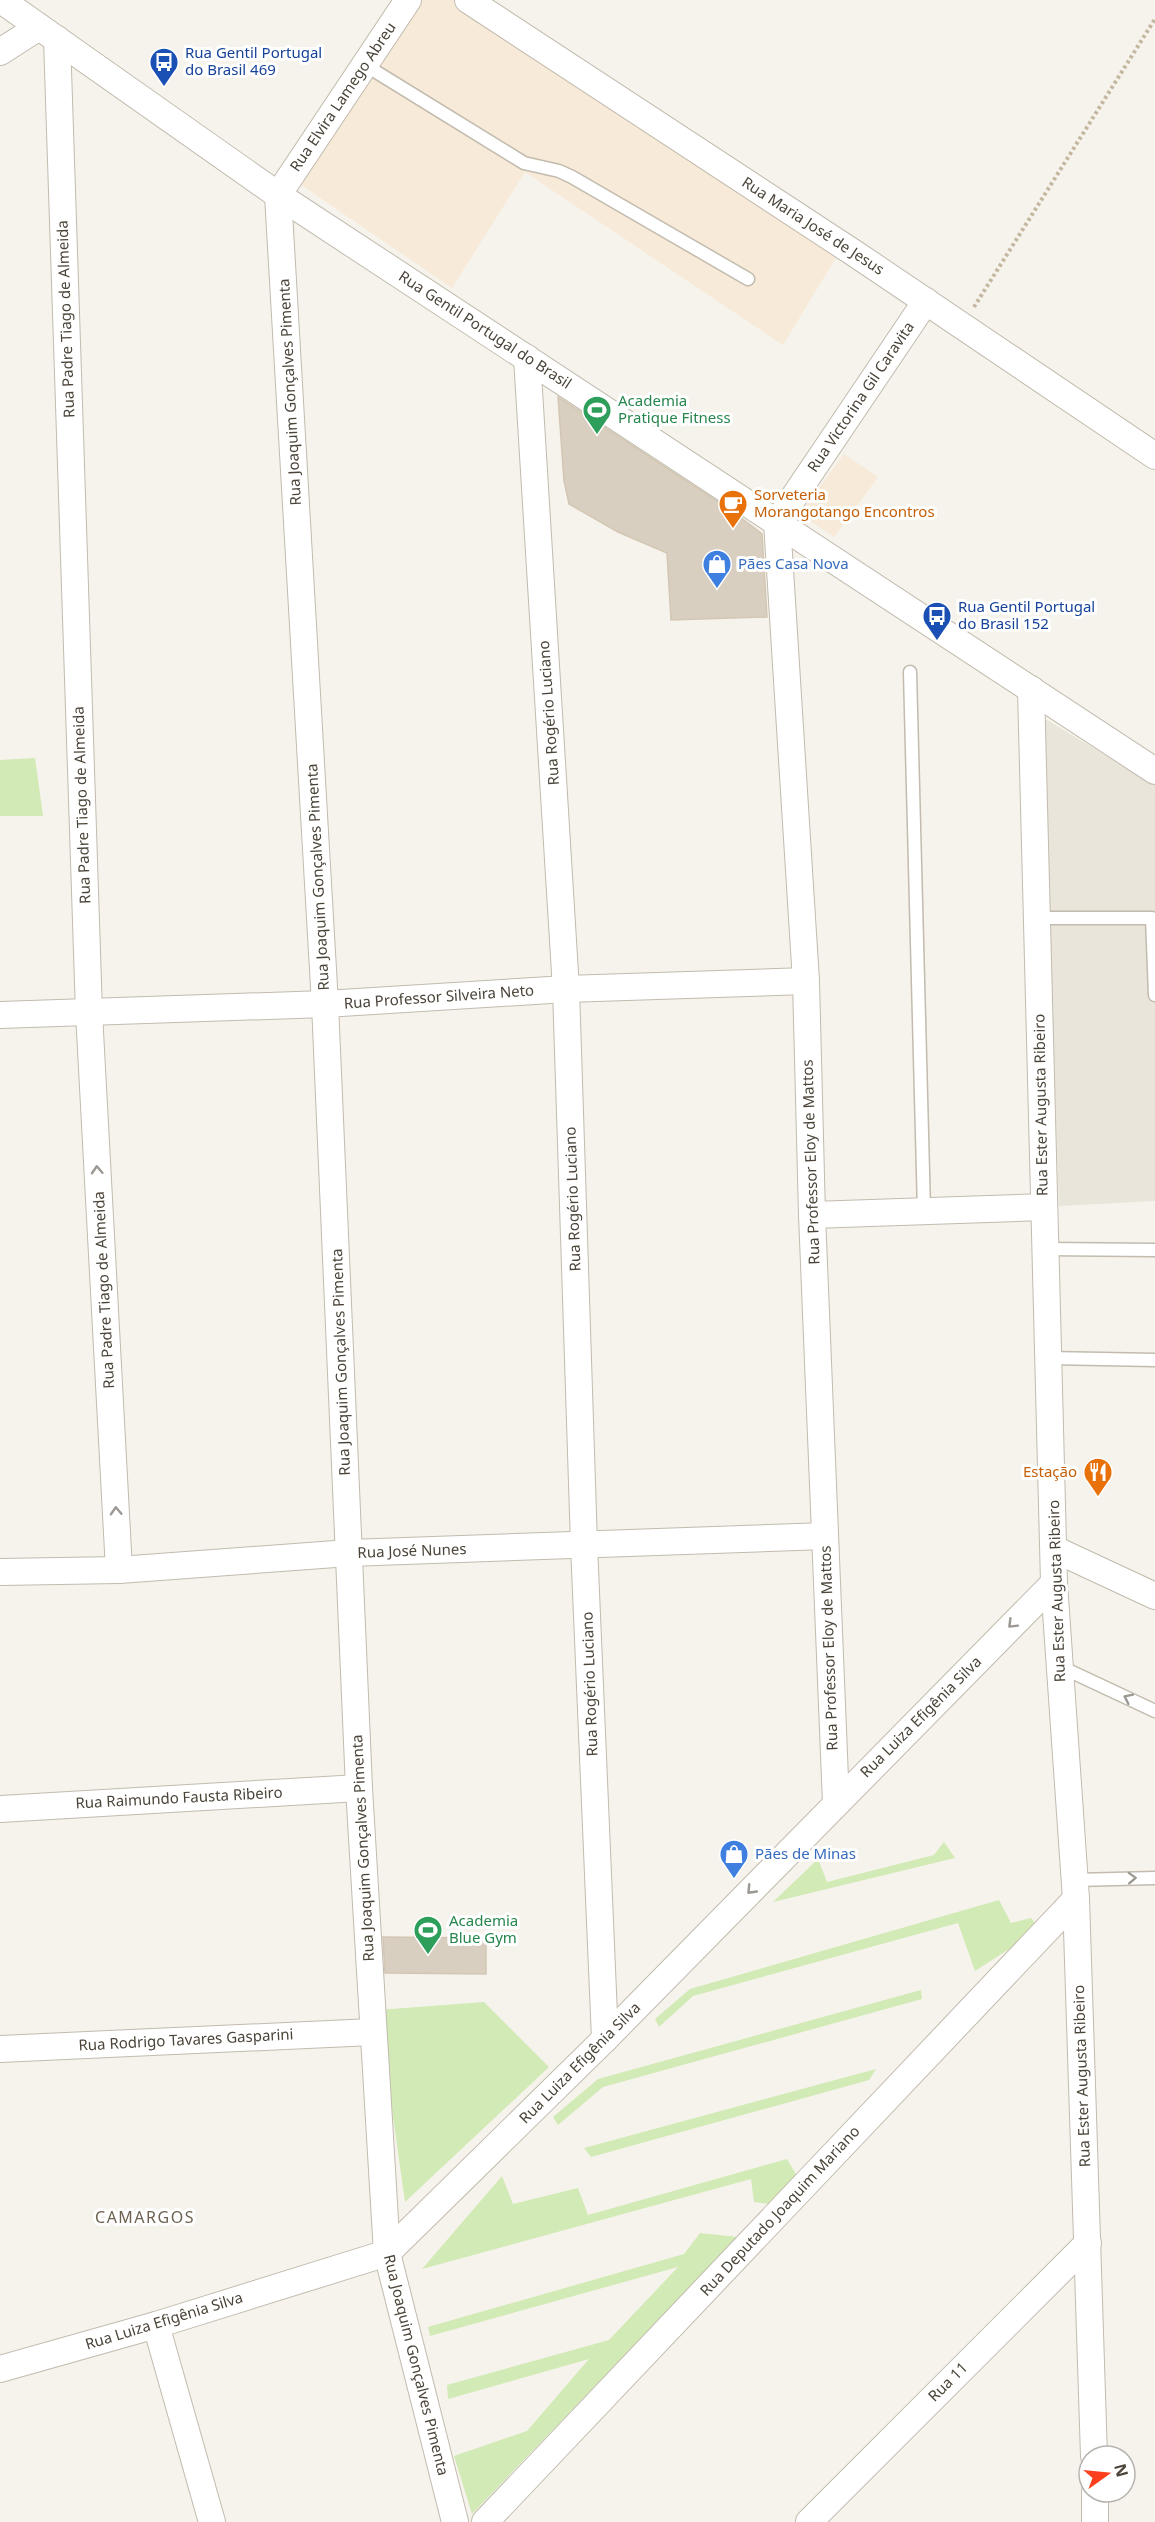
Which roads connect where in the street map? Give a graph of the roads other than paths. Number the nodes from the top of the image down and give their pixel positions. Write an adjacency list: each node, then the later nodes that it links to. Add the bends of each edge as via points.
1 (1, 0): 4 (street, Rua Gentil Portugal do Brasil)
2 (408, 0): 6 (street, Rua Elvira Lamego Abreu)
3 (468, 0): 9 (street, Rua Maria José de Jesus)
4 (48, 33): 5 (street); 7 (street, Rua Gentil Portugal do Brasil); 22 (street, Rua Padre Tiago de Almeida)
5 (0, 52)
6 (365, 65): 7 (street, Rua Elvira Lamego Abreu); 8 (lane, via 524,164 572,177)
7 (278, 195): 10 (street, Rua Gentil Portugal do Brasil); 21 (street, Rua Joaquim Gonçalves Pimenta)
8 (747, 279)
9 (926, 301): 11 (street, Rua Maria José de Jesus); 12 (street, Rua Victorina Gil Caravita)
10 (527, 358): 12 (street, Rua Gentil Portugal do Brasil); 19 (street, Rua Rogério Luciano)
11 (1155, 456)
12 (777, 522): 14 (street, Rua Gentil Portugal do Brasil); 18 (street, Rua Professor Eloy de Mattos)
13 (910, 672): 25 (lane)
14 (1031, 689): 15 (street, Rua Gentil Portugal do Brasil); 16 (street, Rua Ester Augusta Ribeiro)
15 (1155, 771)
16 (1036, 918): 17 (lane); 24 (street, Rua Ester Augusta Ribeiro)
17 (1154, 920): 20 (lane)
18 (806, 981): 19 (street, Rua Professor Silveira Neto); 26 (street, Rua Professor Eloy de Mattos)
19 (566, 989): 21 (street, Rua Professor Silveira Neto); 32 (street, Rua Rogério Luciano)
20 (1155, 995)
21 (325, 1004): 22 (street, Rua Professor Silveira Neto); 34 (street, Rua Joaquim Gonçalves Pimenta)
22 (89, 1013): 23 (street, Rua Professor Silveira Neto); 35 (street, Rua Padre Tiago de Almeida, one-way to 22)
23 (0, 1015)
24 (1044, 1207): 25 (street); 27 (street, Rua Ester Augusta Ribeiro)
25 (924, 1211): 26 (street)
26 (812, 1215): 31 (street, Rua Professor Eloy de Mattos)
27 (1045, 1249): 28 (lane); 29 (street, Rua Ester Augusta Ribeiro)
28 (1155, 1250)
29 (1048, 1358): 30 (lane); 33 (street, Rua Ester Augusta Ribeiro)
30 (1155, 1360)
31 (825, 1536): 32 (street, Rua José Nunes); 42 (street, Rua Professor Eloy de Mattos)
32 (584, 1545): 34 (street, Rua José Nunes); 47 (street, Rua Rogério Luciano)
33 (1054, 1549): 37 (street, Rua Ester Augusta Ribeiro); 38 (street)
34 (349, 1553): 35 (street, Rua José Nunes); 41 (street, Rua Joaquim Gonçalves Pimenta)
35 (119, 1570): 36 (street, Rua José Nunes)
36 (0, 1572)
37 (1054, 1583): 39 (street, Rua Ester Augusta Ribeiro); 42 (street, Rua Luiza Efigênia Silva, one-way to 42)
38 (1151, 1591)
39 (1059, 1666): 40 (lane, one-way to 39); 45 (street, Rua Ester Augusta Ribeiro)
40 (1155, 1711)
41 (359, 1788): 43 (street, Rua Raimundo Fausta Ribeiro); 46 (street, Rua Joaquim Gonçalves Pimenta)
42 (836, 1803): 47 (street, Rua Luiza Efigênia Silva, one-way to 47)
43 (0, 1809)
44 (1155, 1878): 45 (lane, one-way to 44)
45 (1075, 1890): 49 (street, Rua Ester Augusta Ribeiro); 57 (street, Rua Deputado Joaquim Mariano)
46 (372, 2032): 48 (street, Rua Rodrigo Tavares Gasparini); 50 (street, Rua Joaquim Gonçalves Pimenta)
47 (605, 2039): 50 (street, Rua Luiza Efigênia Silva)
48 (0, 2049)
49 (1088, 2243): 53 (street, Rua Ester Augusta Ribeiro); 58 (street, Rua 11)
50 (387, 2253): 51 (street, Rua Luiza Efigênia Silva); 56 (street, Rua Joaquim Gonçalves Pimenta)
51 (156, 2325): 52 (street, Rua Luiza Efigênia Silva); 55 (street)
52 (0, 2369)
53 (1094, 2444)
54 (1095, 2504): 59 (street)
55 (212, 2522)
56 (455, 2522)
57 (485, 2522)
58 (809, 2522)
59 (1095, 2522)

